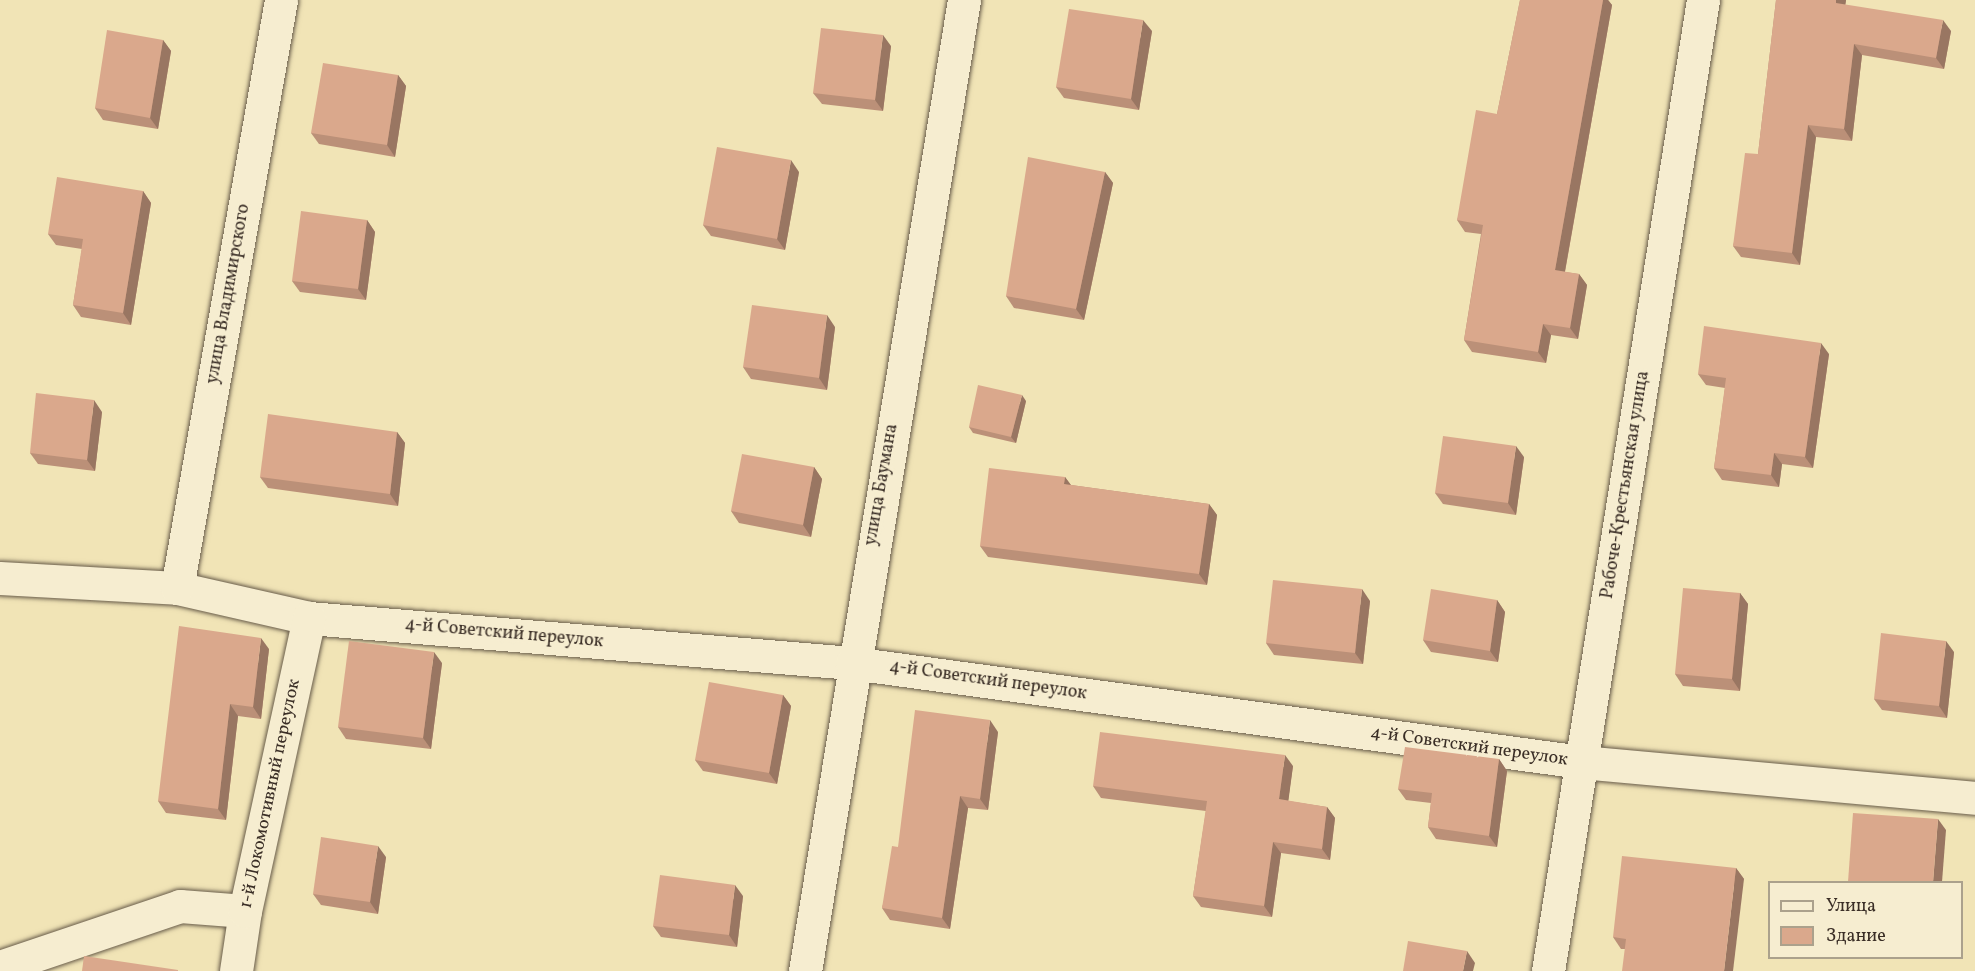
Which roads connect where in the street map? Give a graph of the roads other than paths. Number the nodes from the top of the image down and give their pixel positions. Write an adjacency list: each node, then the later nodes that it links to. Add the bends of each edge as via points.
1 (281, 0): 5 (street, улица Владимирского)
2 (963, 0): 7 (street, улица Баумана)
3 (1703, 0): 8 (street, Рабоче-Крестьянская улица)
4 (0, 578): 5 (street, 4-й Советский переулок)
5 (177, 588): 6 (street, 4-й Советский переулок)
6 (309, 618): 7 (street, 4-й Советский переулок); 10 (street, 1-й Локомотивный переулок)
7 (852, 663): 8 (street, 4-й Советский переулок); 13 (street, улица Баумана)
8 (1581, 762): 9 (street, 4-й Советский переулок); 14 (street, Рабоче-Крестьянская улица)
9 (1975, 798)
10 (245, 911): 11 (street, via 180,906); 12 (street, 1-й Локомотивный переулок)
11 (0, 967)
12 (236, 971)
13 (805, 971)
14 (1548, 971)

